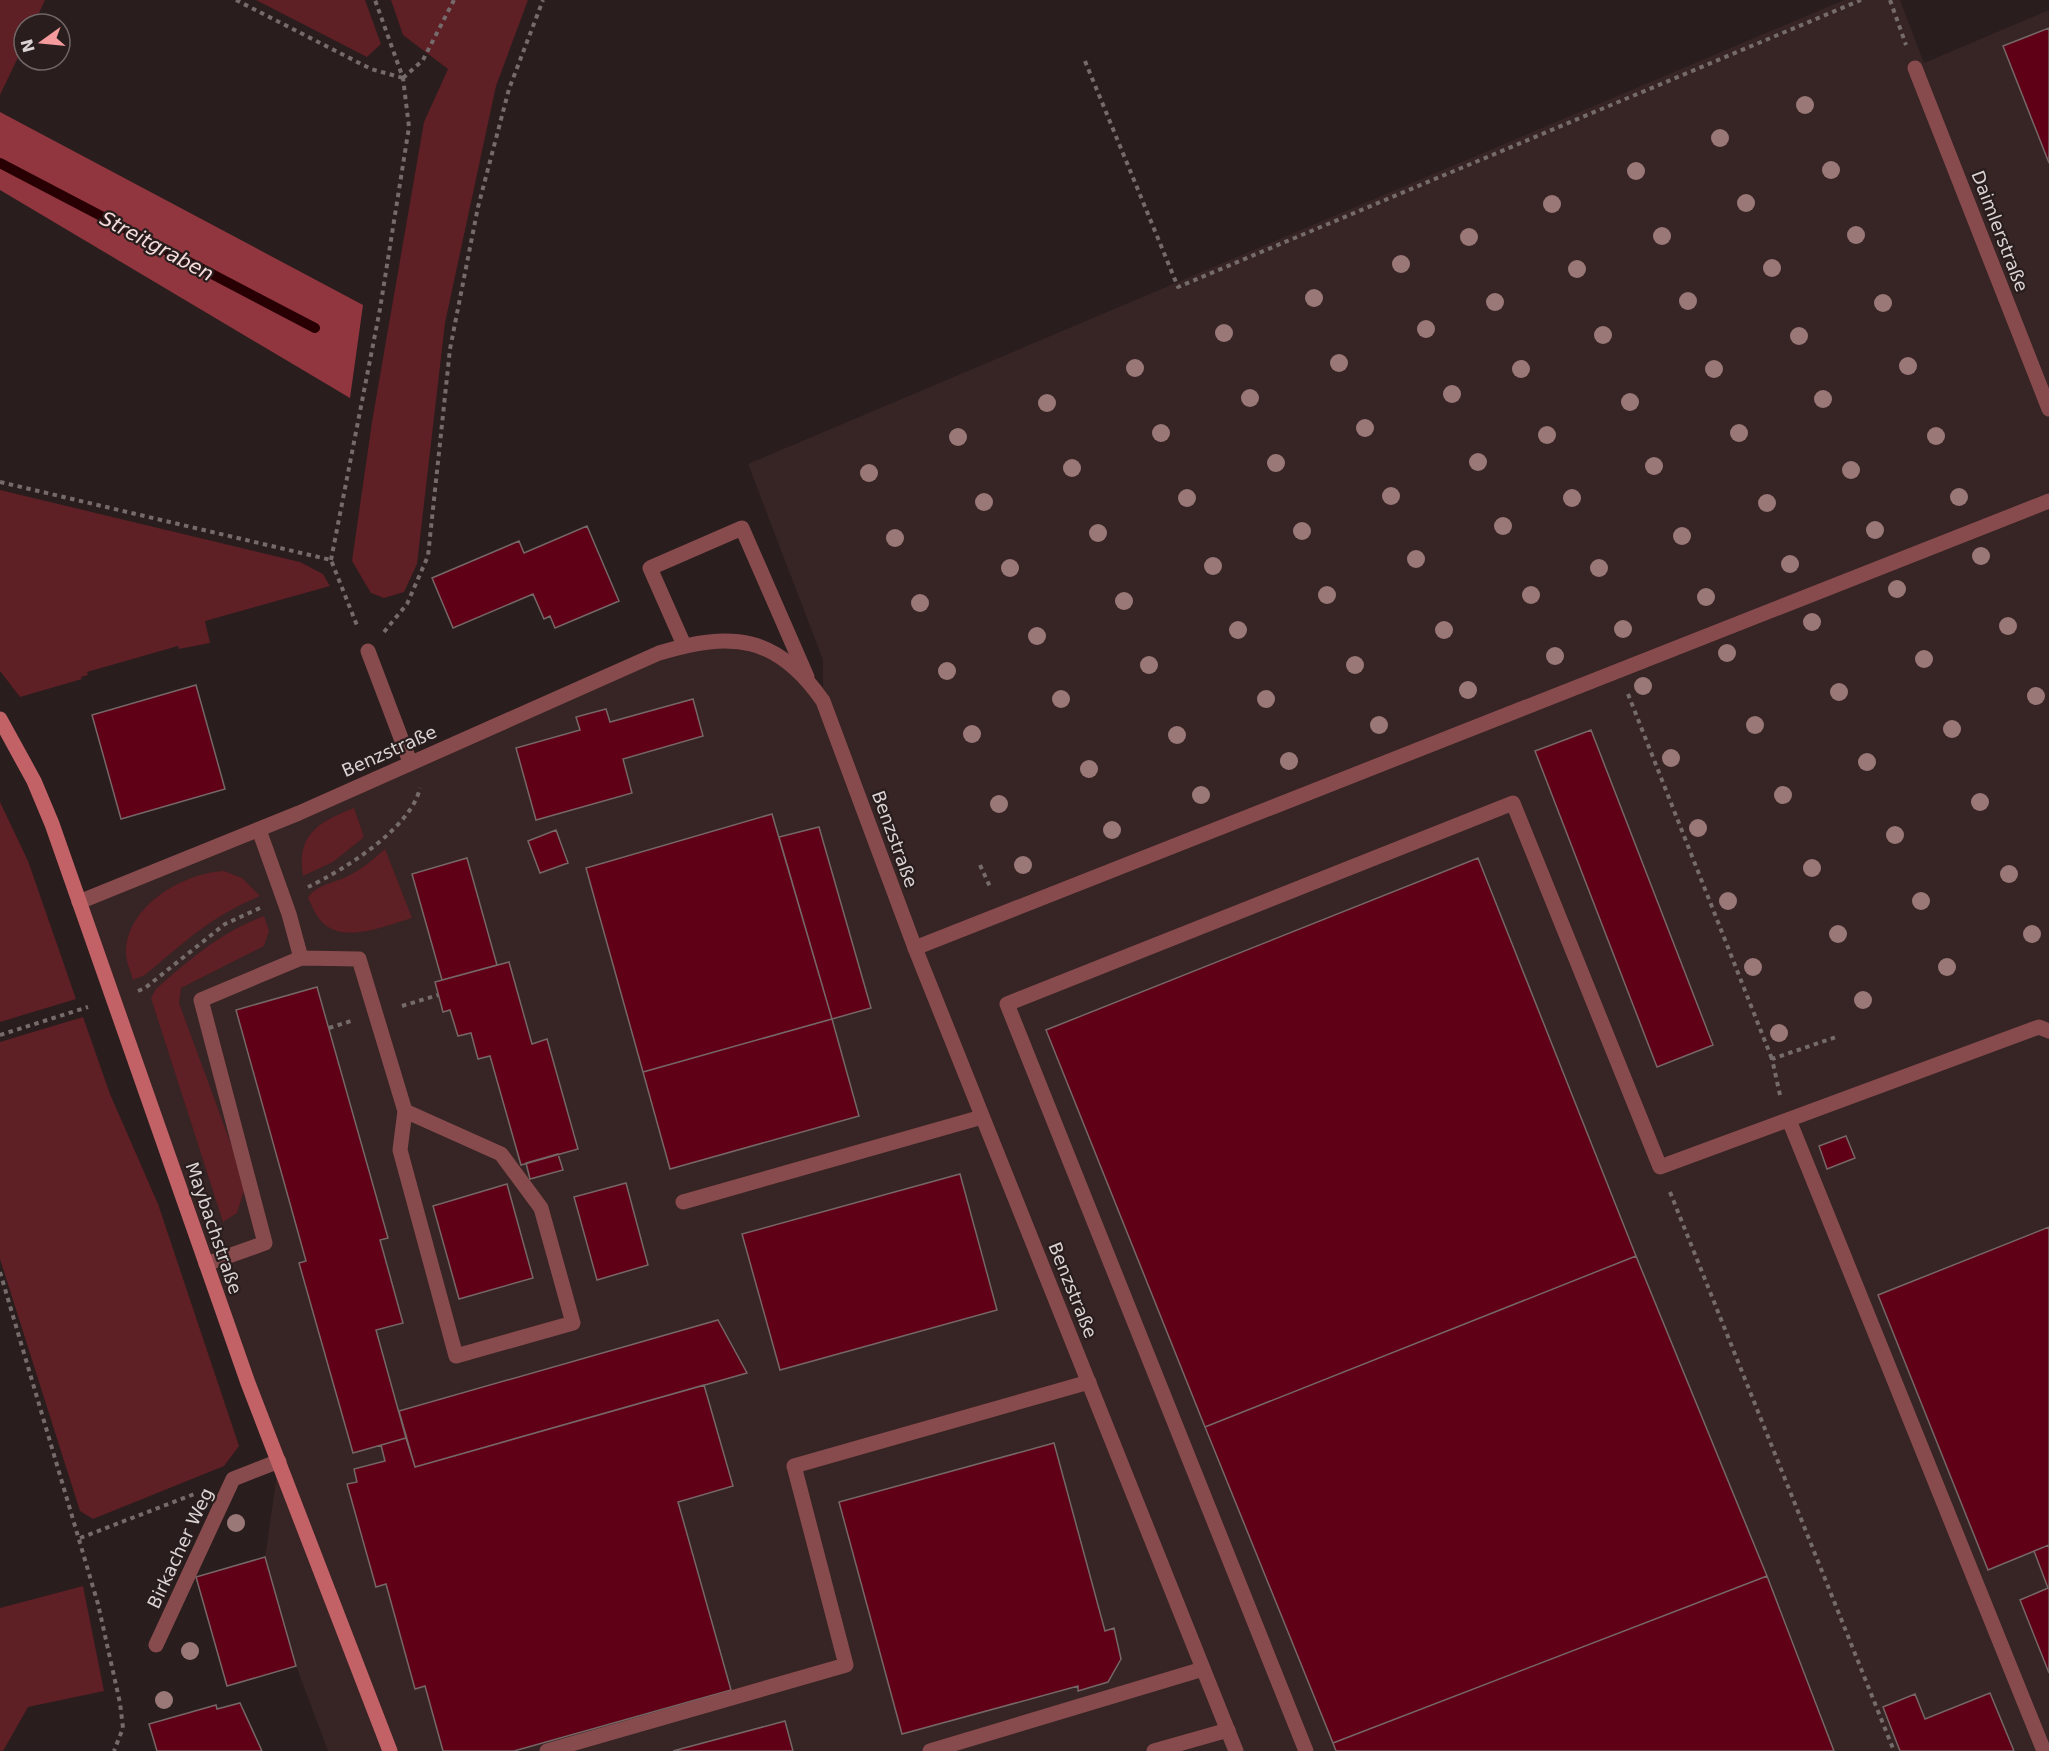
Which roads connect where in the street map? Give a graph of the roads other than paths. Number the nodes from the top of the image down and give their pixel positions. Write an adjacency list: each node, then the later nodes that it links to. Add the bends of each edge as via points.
1 (1915, 68): 2 (street, Daimlerstraße)
2 (2049, 409)
3 (2049, 501): 11 (street)
4 (684, 645): 6 (street, Benzstraße, via 718,639 763,646); 6 (street, via 650,568 742,528); 8 (street, Benzstraße)
5 (368, 651): 8 (street)
6 (807, 677): 11 (street, Benzstraße, via 823,701)
7 (0, 719): 10 (main road, Maybachstraße, via 43,803)
8 (410, 762): 9 (street, Benzstraße)
9 (259, 830): 10 (street, Benzstraße); 12 (street)
10 (79, 902): 18 (main road, Maybachstraße)
11 (915, 948): 15 (street, Benzstraße)
12 (302, 958): 14 (street, via 359,959); 18 (street, via 201,1000 265,1243)
13 (2049, 1031): 16 (street, via 2039,1027)
14 (405, 1111): 14 (street, via 400,1150 456,1356 573,1323 541,1208 501,1154)
15 (982, 1117): 17 (street); 19 (street, Benzstraße)
16 (1790, 1120): 29 (street, via 1660,1167 1514,803 1007,1004); 30 (street)
17 (684, 1203)
18 (206, 1264): 20 (main road, Maybachstraße)
19 (1089, 1382): 22 (street, Benzstraße); 25 (street, via 794,1466 846,1665)
20 (279, 1461): 21 (street, Birkacher Weg, via 233,1479); 24 (main road, Maybachstraße)
21 (156, 1645)
22 (1203, 1669): 23 (street, Benzstraße); 26 (street)
23 (1228, 1730): 27 (street); 28 (street, Benzstraße)
24 (390, 1751)
25 (547, 1751)
26 (930, 1751)
27 (1154, 1751)
28 (1236, 1751)
29 (1306, 1751)
30 (2044, 1751)

